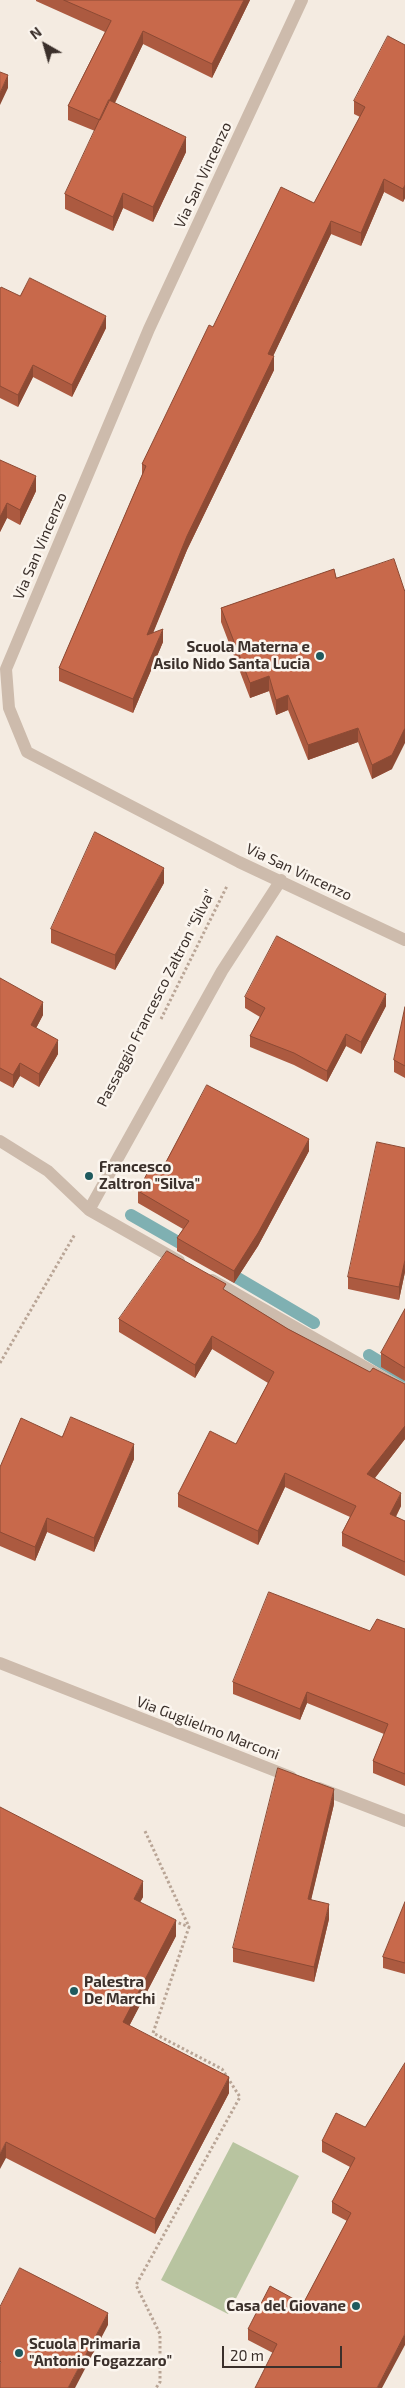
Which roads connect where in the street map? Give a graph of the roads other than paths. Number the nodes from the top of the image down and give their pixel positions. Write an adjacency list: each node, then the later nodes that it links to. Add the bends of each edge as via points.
1 (302, 0): 2 (street, Via San Vincenzo, via 149,329 6,669 9,708 27,752 239,862)
2 (281, 880): 3 (street, Via San Vincenzo); 5 (street, via 222,971)
3 (405, 940)
4 (0, 1141): 5 (street, via 48,1171)
5 (89, 1210): 6 (street)
6 (405, 1390)
7 (0, 1663): 8 (street, Via Guglielmo Marconi)
8 (405, 1821)

